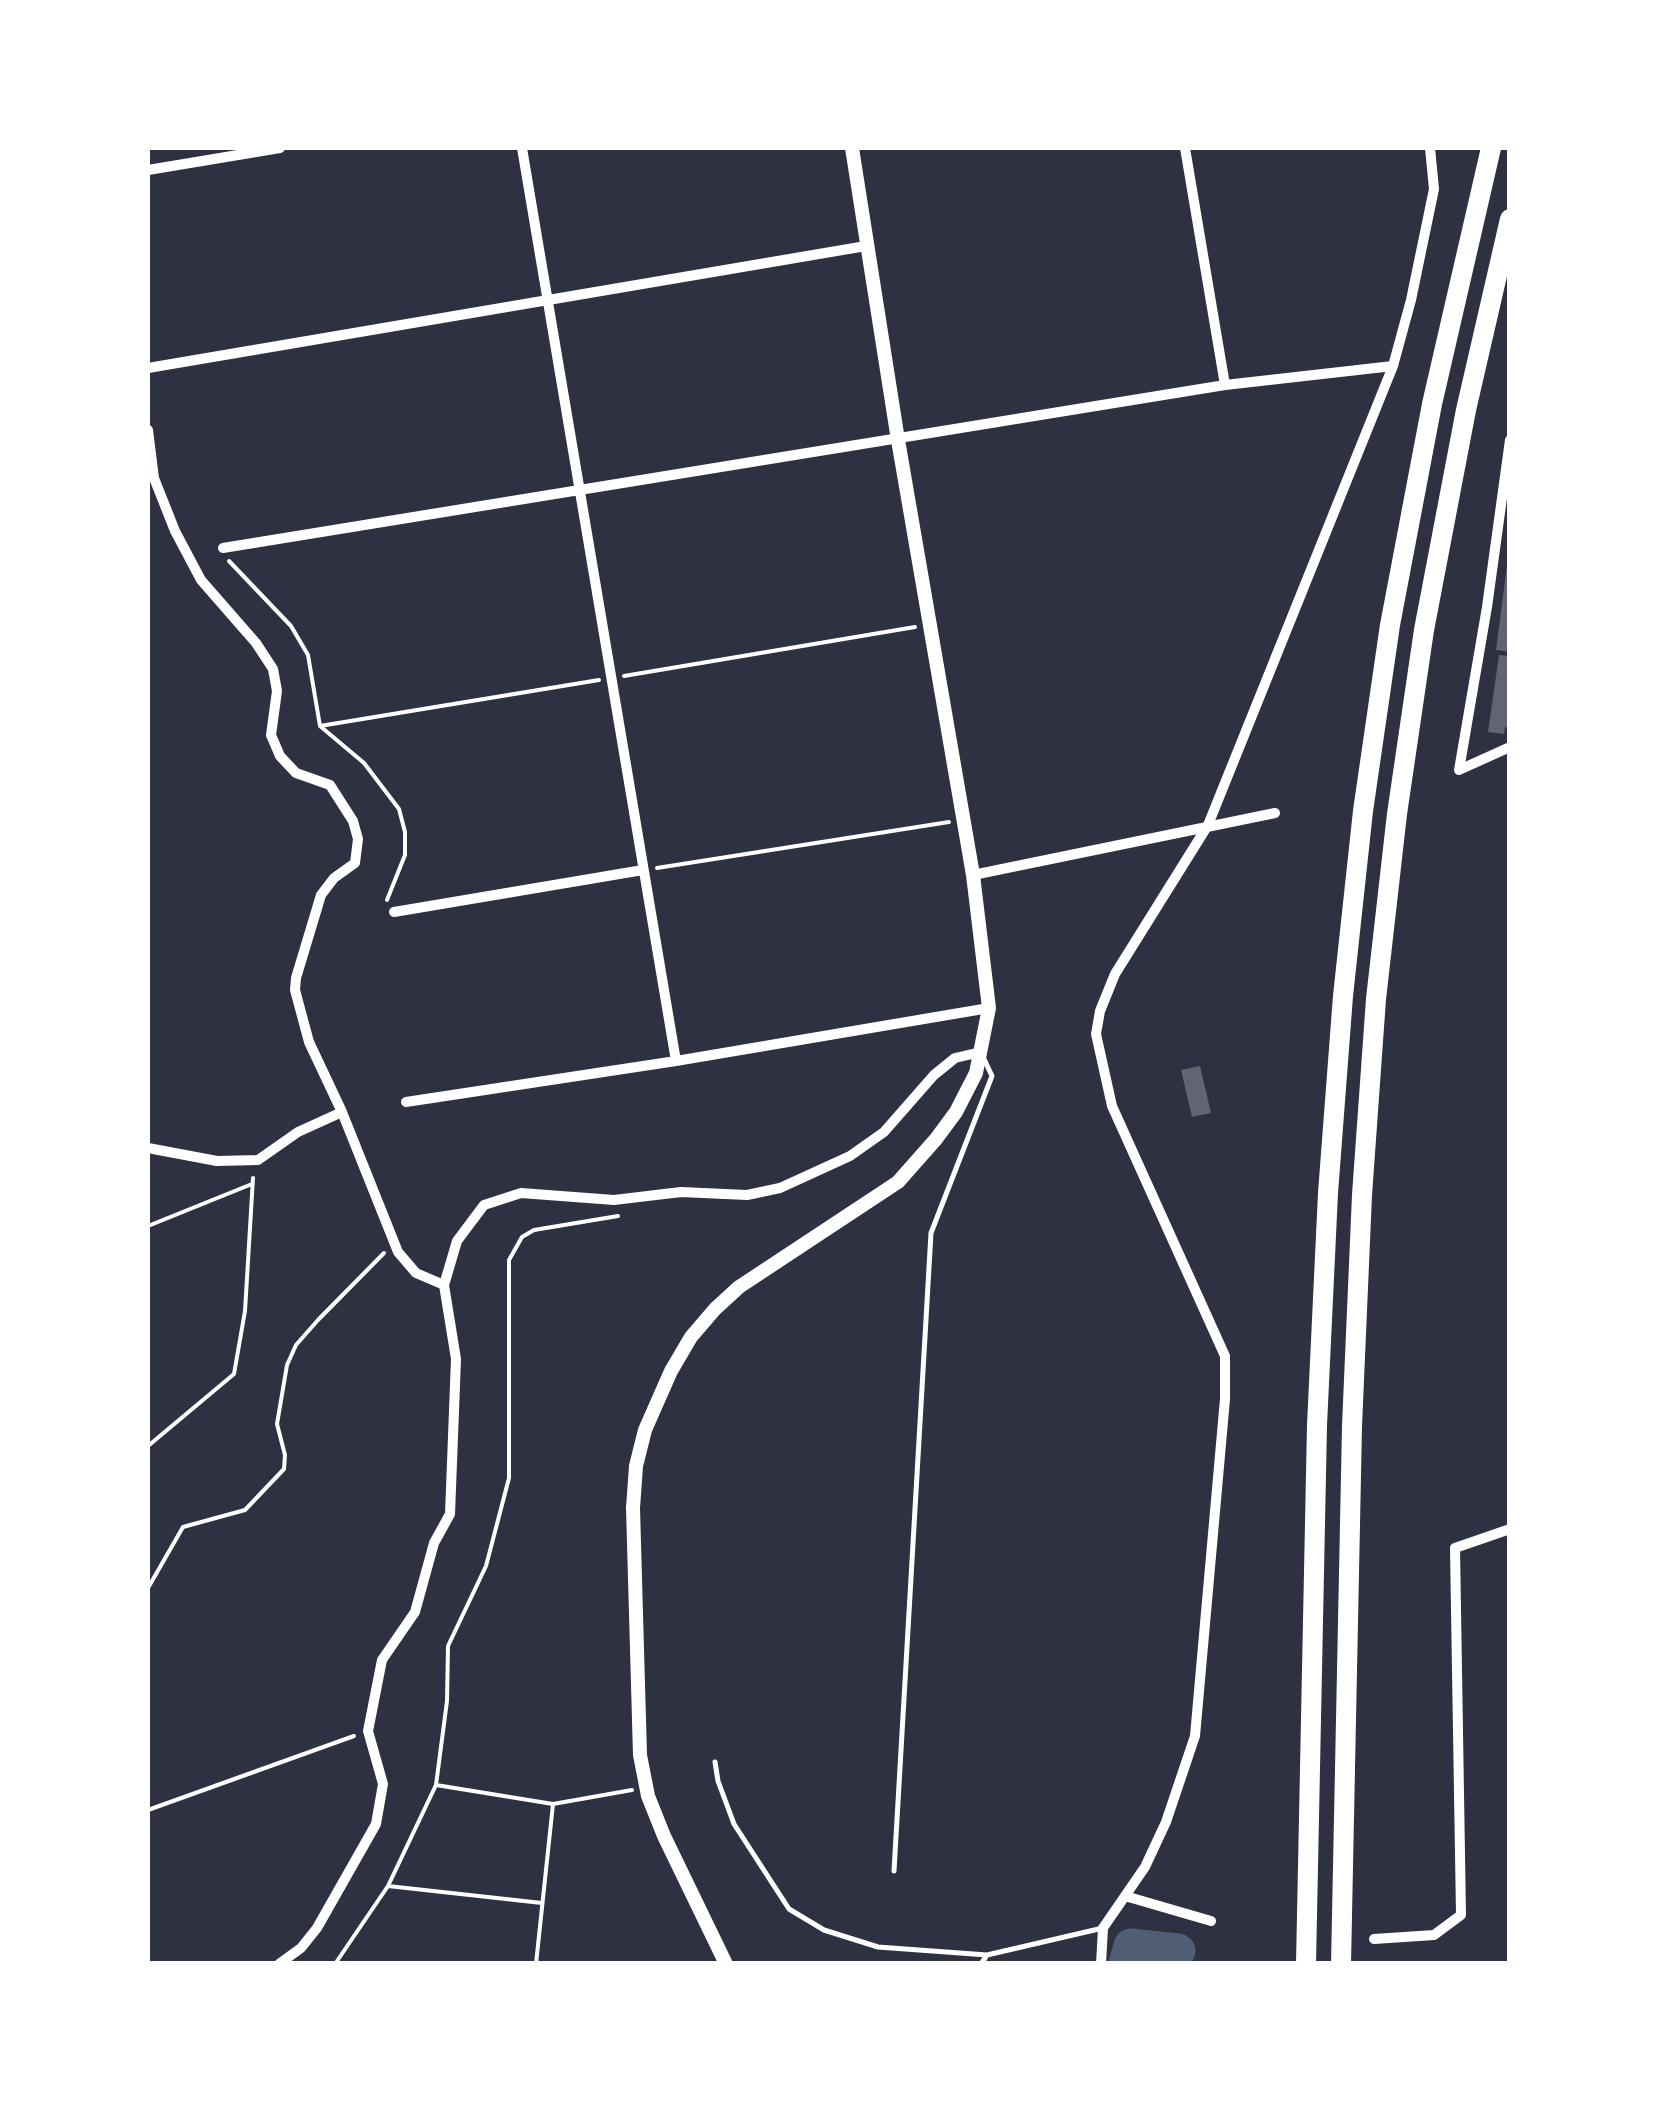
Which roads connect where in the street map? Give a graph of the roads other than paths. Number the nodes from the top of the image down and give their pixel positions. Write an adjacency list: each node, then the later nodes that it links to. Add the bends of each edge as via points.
1 (280, 148): 7 (street)
2 (522, 148): 10 (street)
3 (852, 148): 9 (street)
4 (1185, 148): 13 (street)
5 (1430, 148): 11 (street, via 1434,189)
6 (1491, 148): 44 (highway, via 1390,625 1343,996 1317,1424)
7 (148, 170)
8 (1510, 219): 45 (highway, via 1424,630 1376,999 1352,1426)
9 (866, 246): 10 (street); 15 (street)
10 (550, 300): 12 (street); 17 (street)
11 (1393, 366): 13 (street); 21 (street)
12 (148, 368)
13 (1225, 385): 15 (street)
14 (148, 430): 29 (street, via 154,478 175,531 201,580 273,669 271,735 280,756 296,773 330,785 358,839 355,863 322,895 295,990)
15 (898, 440): 17 (street); 23 (street)
16 (1510, 440): 19 (street, via 1459,770)
17 (582, 490): 18 (street); 22 (street)
18 (223, 548)
19 (1510, 747)
20 (1275, 812): 21 (street)
21 (1208, 825): 23 (street); 35 (street, via 1115,974 1096,1034 1112,1106 1225,1356 1195,1736 1166,1822)
22 (644, 870): 24 (street); 27 (street)
23 (973, 875): 25 (street)
24 (394, 912)
25 (989, 1008): 26 (street); 27 (street)
26 (981, 1052): 31 (street, via 955,1058 884,1132 850,1156 780,1188 747,1196 681,1192 614,1200 521,1192 484,1205 457,1241); 34 (lane, via 992,1076 931,1233); 41 (street, via 956,1112 898,1182 727,1298 691,1337 655,1401 636,1466 640,1755 664,1836)
27 (676, 1061): 28 (street)
28 (406, 1102)
29 (342, 1112): 30 (street, via 258,1160 217,1161); 31 (street, via 394,1242 416,1273)
30 (148, 1148)
31 (444, 1285): 40 (street, via 456,1359 450,1514 434,1543 415,1612 382,1660 368,1730 383,1784 376,1824 317,1928)
32 (1510, 1529): 38 (street, via 1455,1548 1461,1915 1434,1935)
33 (715, 1762): 39 (lane, via 734,1824 789,1909 824,1930 878,1946)
34 (894, 1872)
35 (1124, 1896): 36 (street); 37 (street)
36 (1211, 1921)
37 (1102, 1928): 39 (lane); 43 (street)
38 (1374, 1939)
39 (986, 1955): 42 (lane)
40 (279, 1964)
41 (726, 1964)
42 (981, 1964)
43 (1101, 1964)
44 (1306, 1964)
45 (1341, 1964)

